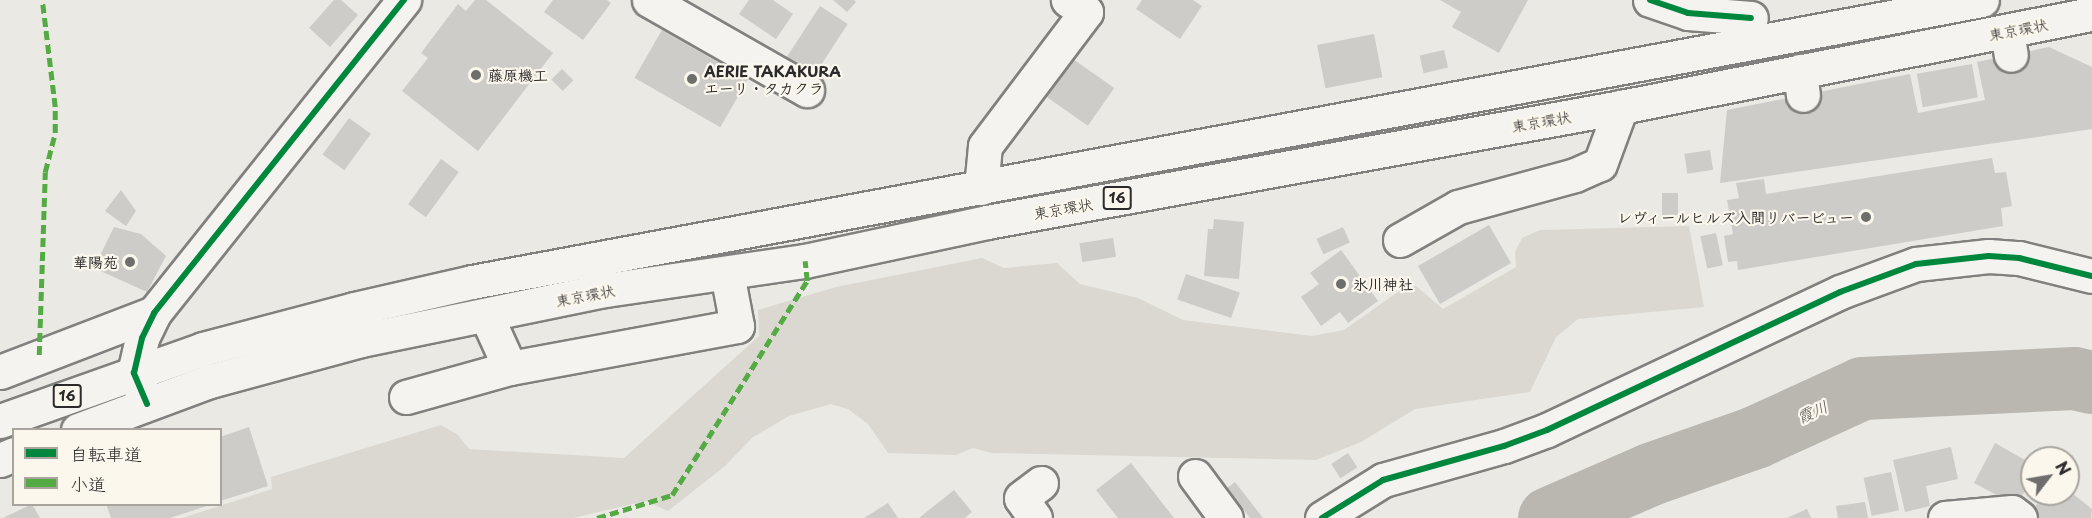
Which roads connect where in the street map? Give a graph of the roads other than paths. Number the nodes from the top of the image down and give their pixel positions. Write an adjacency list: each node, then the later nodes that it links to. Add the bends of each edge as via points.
1 (404, 0): 14 (main road)
2 (649, 0): 8 (main road)
3 (1650, 0): 7 (main road, via 1688,13)
4 (1982, 0): 7 (main road, 16)
5 (1083, 4): 10 (main road, via 985,146)
6 (2092, 14): 9 (main road, 東京環状 / 16, via 2009,43 1801,83)
7 (1753, 21): 10 (main road, 16)
8 (807, 90)
9 (1621, 107): 11 (main road, via 1600,164 1575,175 1458,207); 12 (main road, 東京環状 / 16)
10 (981, 188): 18 (main road, 16, via 472,282 343,311 203,349)
11 (1400, 240)
12 (728, 273): 15 (main road, 東京環状 / 16, via 605,290); 16 (main road, via 737,326)
13 (2092, 276): 27 (main road, via 2019,258 1989,256 1916,264 1840,292 1547,430 1383,480)
14 (154, 313): 17 (main road); 18 (main road, via 142,338)
15 (486, 315): 16 (main road); 20 (main road, 東京環状 / 16, via 361,340 210,381)
16 (510, 368): 19 (main road)
17 (0, 372)
18 (134, 373): 20 (main road); 21 (main road, 16)
19 (406, 397)
20 (147, 404): 22 (main road, 東京環状 / 16)
21 (0, 421)
22 (81, 428)
23 (1195, 476): 26 (main road)
24 (1041, 483): 25 (main road, via 1021,498)
25 (1035, 518)
26 (1226, 518)
27 (1322, 518)
28 (1945, 518): 29 (main road, via 2012,512)
29 (2020, 518)

